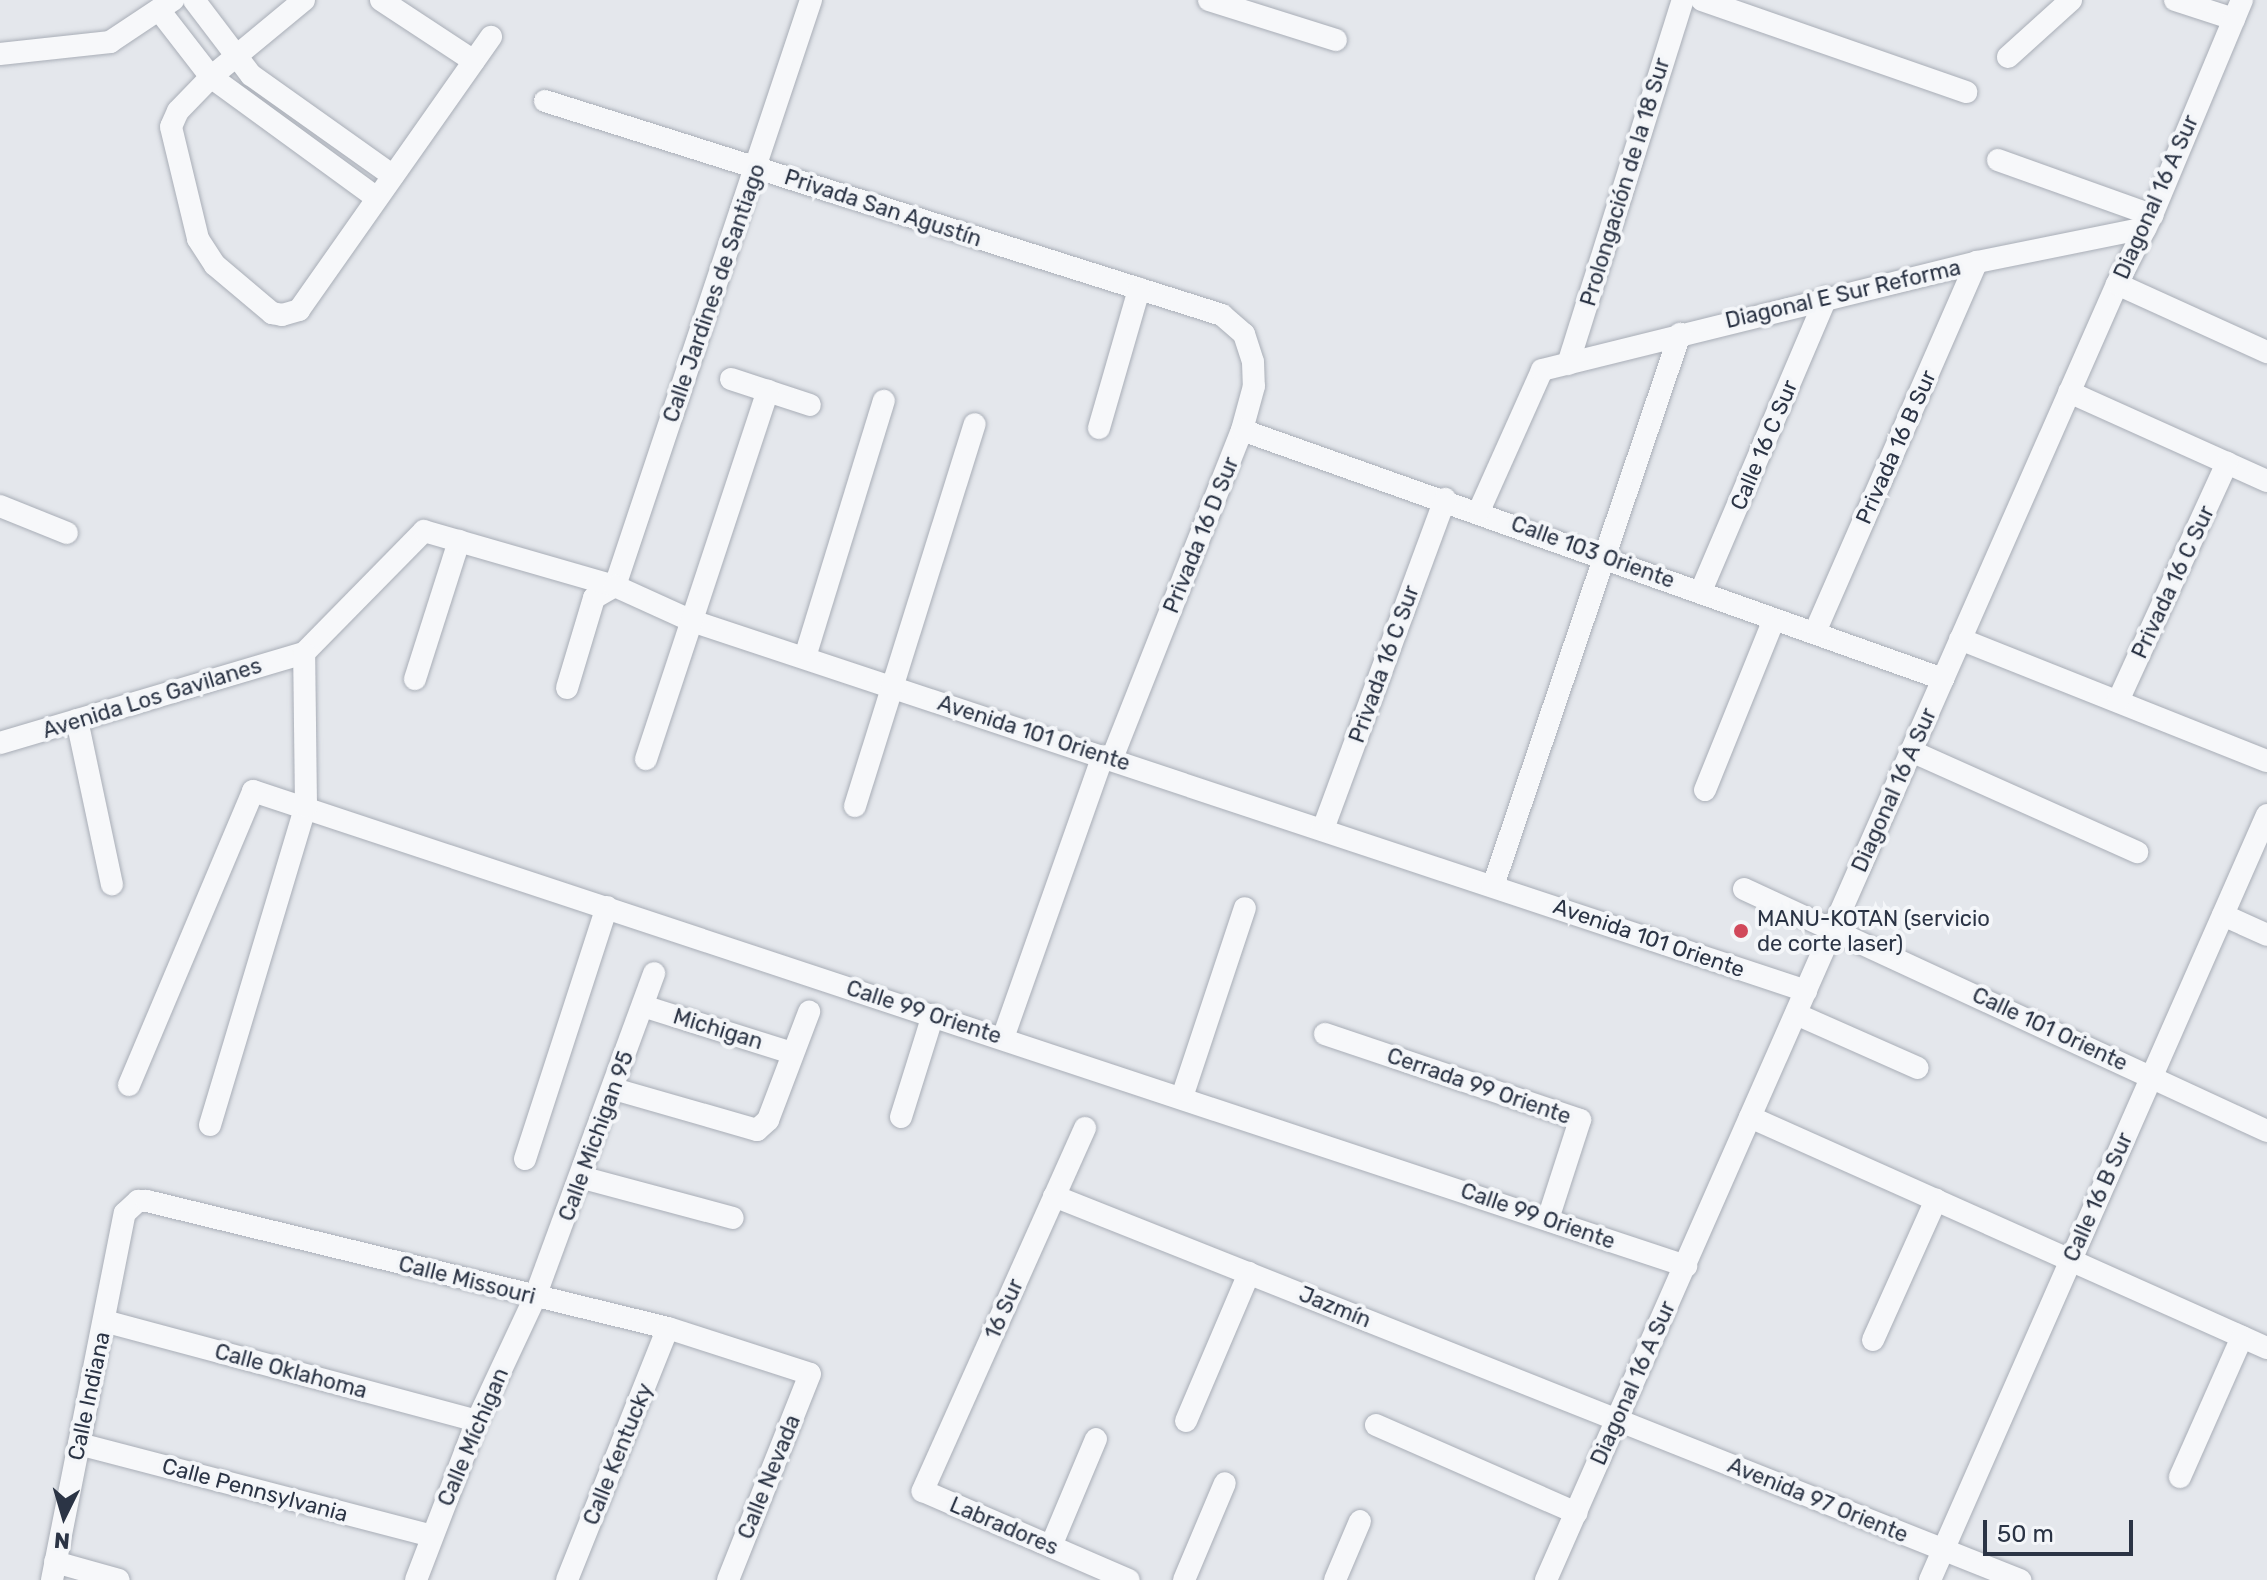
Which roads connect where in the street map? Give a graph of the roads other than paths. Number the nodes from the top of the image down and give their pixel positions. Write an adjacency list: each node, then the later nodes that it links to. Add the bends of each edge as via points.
1 (194, 0): 15 (street)
2 (304, 0): 15 (street)
3 (381, 0): 17 (street)
4 (811, 0): 22 (street, Calle Jardines de Santiago)
5 (1209, 0): 13 (street)
6 (1683, 0): 33 (street, Prolongación de la 18 Sur)
7 (1702, 0): 19 (street)
8 (2071, 0): 16 (street)
9 (2175, 0): 11 (street)
10 (166, 5): 14 (street, via 126,34 91,47); 18 (street)
11 (2238, 10): 25 (street, Diagonal 16 A Sur)
12 (491, 37): 17 (street)
13 (1336, 40)
14 (0, 54)
15 (232, 57): 18 (street); 23 (street)
16 (2008, 57)
17 (474, 61): 23 (street)
18 (211, 77): 24 (street); 24 (street, via 178,111 171,127 189,217 215,265 272,313 299,310)
19 (1966, 92)
20 (545, 101): 22 (street, Privada San Agustín)
21 (1998, 160): 25 (street)
22 (756, 168): 28 (street, Privada San Agustín); 50 (street, Calle Jardines de Santiago)
23 (393, 176): 24 (street)
24 (377, 198)
25 (2149, 222): 26 (street, Diagonal E Sur Reforma); 27 (street, Diagonal 16 A Sur)
26 (1977, 262): 29 (street, Diagonal E Sur Reforma); 54 (street, Privada 16 B Sur)
27 (2117, 284): 32 (street); 36 (street, Diagonal 16 A Sur)
28 (1139, 289): 30 (street, Privada San Agustín); 40 (street)
29 (1826, 298): 31 (street, Diagonal E Sur Reforma); 51 (street, Calle 16 C Sur)
30 (1222, 315): 41 (street, Privada 16 D Sur, via 1244,334 1253,362 1254,386)
31 (1680, 334): 33 (street, Diagonal E Sur Reforma); 49 (street)
32 (2267, 352)
33 (1568, 364): 46 (street, Diagonal E Sur Reforma, via 1542,370)
34 (731, 379): 35 (street)
35 (768, 391): 38 (street); 53 (street)
36 (2069, 392): 42 (street); 55 (street, Diagonal 16 A Sur)
37 (884, 401): 57 (street)
38 (810, 405)
39 (975, 424): 60 (street)
40 (1099, 428)
41 (1242, 430): 44 (street, Calle 103 Oriente); 66 (street, Privada 16 D Sur)
42 (2227, 463): 43 (street); 62 (street, Privada 16 C Sur)
43 (2267, 481)
44 (1445, 499): 46 (street, Calle 103 Oriente); 73 (street, Privada 16 C Sur)
45 (0, 506): 47 (street)
46 (1479, 511): 49 (street, Calle 103 Oriente)
47 (67, 533)
48 (459, 541): 50 (street, Avenida 101 Oriente); 56 (street, Avenida 101 Oriente, via 424,531); 58 (street)
49 (1603, 556): 51 (street, Calle 103 Oriente); 76 (street)
50 (615, 586): 53 (street, Avenida 101 Oriente); 61 (street, via 594,598)
51 (1701, 591): 52 (street, Calle 103 Oriente)
52 (1774, 619): 54 (street, Calle 103 Oriente); 69 (street)
53 (692, 621): 57 (street, Avenida 101 Oriente); 67 (street)
54 (1815, 632): 59 (street, Calle 103 Oriente)
55 (1960, 639): 59 (street, Diagonal 16 A Sur); 62 (street)
56 (304, 653): 63 (street, Avenida Los Gavilanes); 70 (street)
57 (805, 657): 60 (street, Avenida 101 Oriente)
58 (415, 679)
59 (1943, 679): 65 (street, Diagonal 16 A Sur)
60 (893, 686): 66 (street, Avenida 101 Oriente); 71 (street)
61 (567, 688)
62 (2118, 701): 68 (street)
63 (77, 720): 64 (street, Avenida Los Gavilanes); 75 (street)
64 (0, 743)
65 (1911, 751): 74 (street); 81 (street, Diagonal 16 A Sur)
66 (1108, 758): 73 (street, Avenida 101 Oriente); 90 (street, Privada 16 D Sur)
67 (646, 759)
68 (2267, 761)
69 (1705, 790)
70 (306, 806): 78 (street, Calle 99 Oriente); 94 (street, Calle 99 Oriente, via 253,791); 99 (street)
71 (855, 806)
72 (2267, 815): 80 (street, Calle 16 B Sur)
73 (1323, 829): 76 (street, Avenida 101 Oriente)
74 (2137, 852)
75 (112, 884)
76 (1493, 886): 84 (street, Avenida 101 Oriente)
77 (1744, 889): 81 (street, Calle 101 Oriente)
78 (607, 907): 88 (street, Calle 99 Oriente); 102 (street)
79 (1245, 908): 96 (street)
80 (2223, 915): 82 (street); 93 (street, Calle 16 B Sur)
81 (1833, 927): 84 (street, Diagonal 16 A Sur); 93 (street, Calle 101 Oriente)
82 (2267, 935)
83 (654, 973): 85 (street, Calle Michigan 95)
84 (1806, 991): 87 (street, Diagonal 16 A Sur)
85 (643, 1006): 91 (street, Michigan); 95 (street, Calle Michigan 95)
86 (809, 1012): 91 (street)
87 (1796, 1014): 92 (street); 98 (street, Diagonal 16 A Sur)
88 (933, 1015): 90 (street, Calle 99 Oriente); 97 (street)
89 (1325, 1034): 108 (street, Cerrada 99 Oriente, via 1580,1120)
90 (1003, 1038): 96 (street, Calle 99 Oriente)
91 (792, 1053): 95 (street, via 768,1120 747,1131)
92 (1918, 1068)
93 (2151, 1077): 101 (street, Calle 101 Oriente); 109 (street, Calle 16 B Sur)
94 (129, 1085)
95 (614, 1089): 103 (street, Calle Michigan 95)
96 (1182, 1097): 108 (street, Calle 99 Oriente)
97 (901, 1117)
98 (1750, 1117): 105 (street); 110 (street, Diagonal 16 A Sur)
99 (210, 1125)
100 (1085, 1128): 104 (street, 16 Sur)
101 (2267, 1131)
102 (525, 1159)
103 (580, 1177): 107 (street); 112 (street, Calle Michigan 95)
104 (1054, 1196): 111 (street, Jazmín); 127 (street, 16 Sur)
105 (1936, 1200): 109 (street); 116 (street)
106 (125, 1213): 112 (street, Calle Missouri, via 138,1201 147,1201); 113 (street, Calle Indiana)
107 (733, 1218)
108 (1548, 1219): 110 (street, Calle 99 Oriente)
109 (2070, 1260): 115 (street); 132 (street, Calle 16 B Sur)
110 (1686, 1266): 119 (street, Diagonal 16 A Sur)
111 (1249, 1273): 119 (street, Jazmín); 121 (street)
112 (535, 1297): 114 (street, Calle Missouri); 120 (street, Calle Míchigan)
113 (104, 1321): 120 (street, Calle Oklahoma); 124 (street, Calle Indiana)
114 (668, 1328): 118 (street, Calle Missouri); 136 (street, Calle Kentucky)
115 (2242, 1337): 117 (street); 125 (street)
116 (1873, 1340)
117 (2267, 1348)
118 (810, 1374): 137 (street, Calle Nevada)
119 (1617, 1419): 128 (street, Diagonal 16 A Sur); 132 (street, Avenida 97 Oriente)
120 (477, 1421): 130 (street, Calle Míchigan)
121 (1186, 1421)
122 (1376, 1425): 128 (street)
123 (1096, 1439): 131 (street)
124 (79, 1444): 130 (street, Calle Pennsylvania); 133 (street, Calle Indiana)
125 (2180, 1477)
126 (1225, 1483): 139 (street)
127 (923, 1491): 131 (street, Labradores)
128 (1576, 1513): 141 (street, Diagonal 16 A Sur)
129 (1360, 1521): 140 (street)
130 (431, 1536): 135 (street, Calle Míchigan)
131 (1051, 1546): 138 (street, Labradores)
132 (1943, 1551): 142 (street, Calle 16 B Sur); 143 (street, Avenida 97 Oriente)
133 (54, 1571): 134 (street)
134 (119, 1580)
135 (416, 1580)
136 (567, 1580)
137 (728, 1580)
138 (1129, 1580)
139 (1184, 1580)
140 (1335, 1580)
141 (1546, 1580)
142 (1930, 1580)
143 (2020, 1580)

